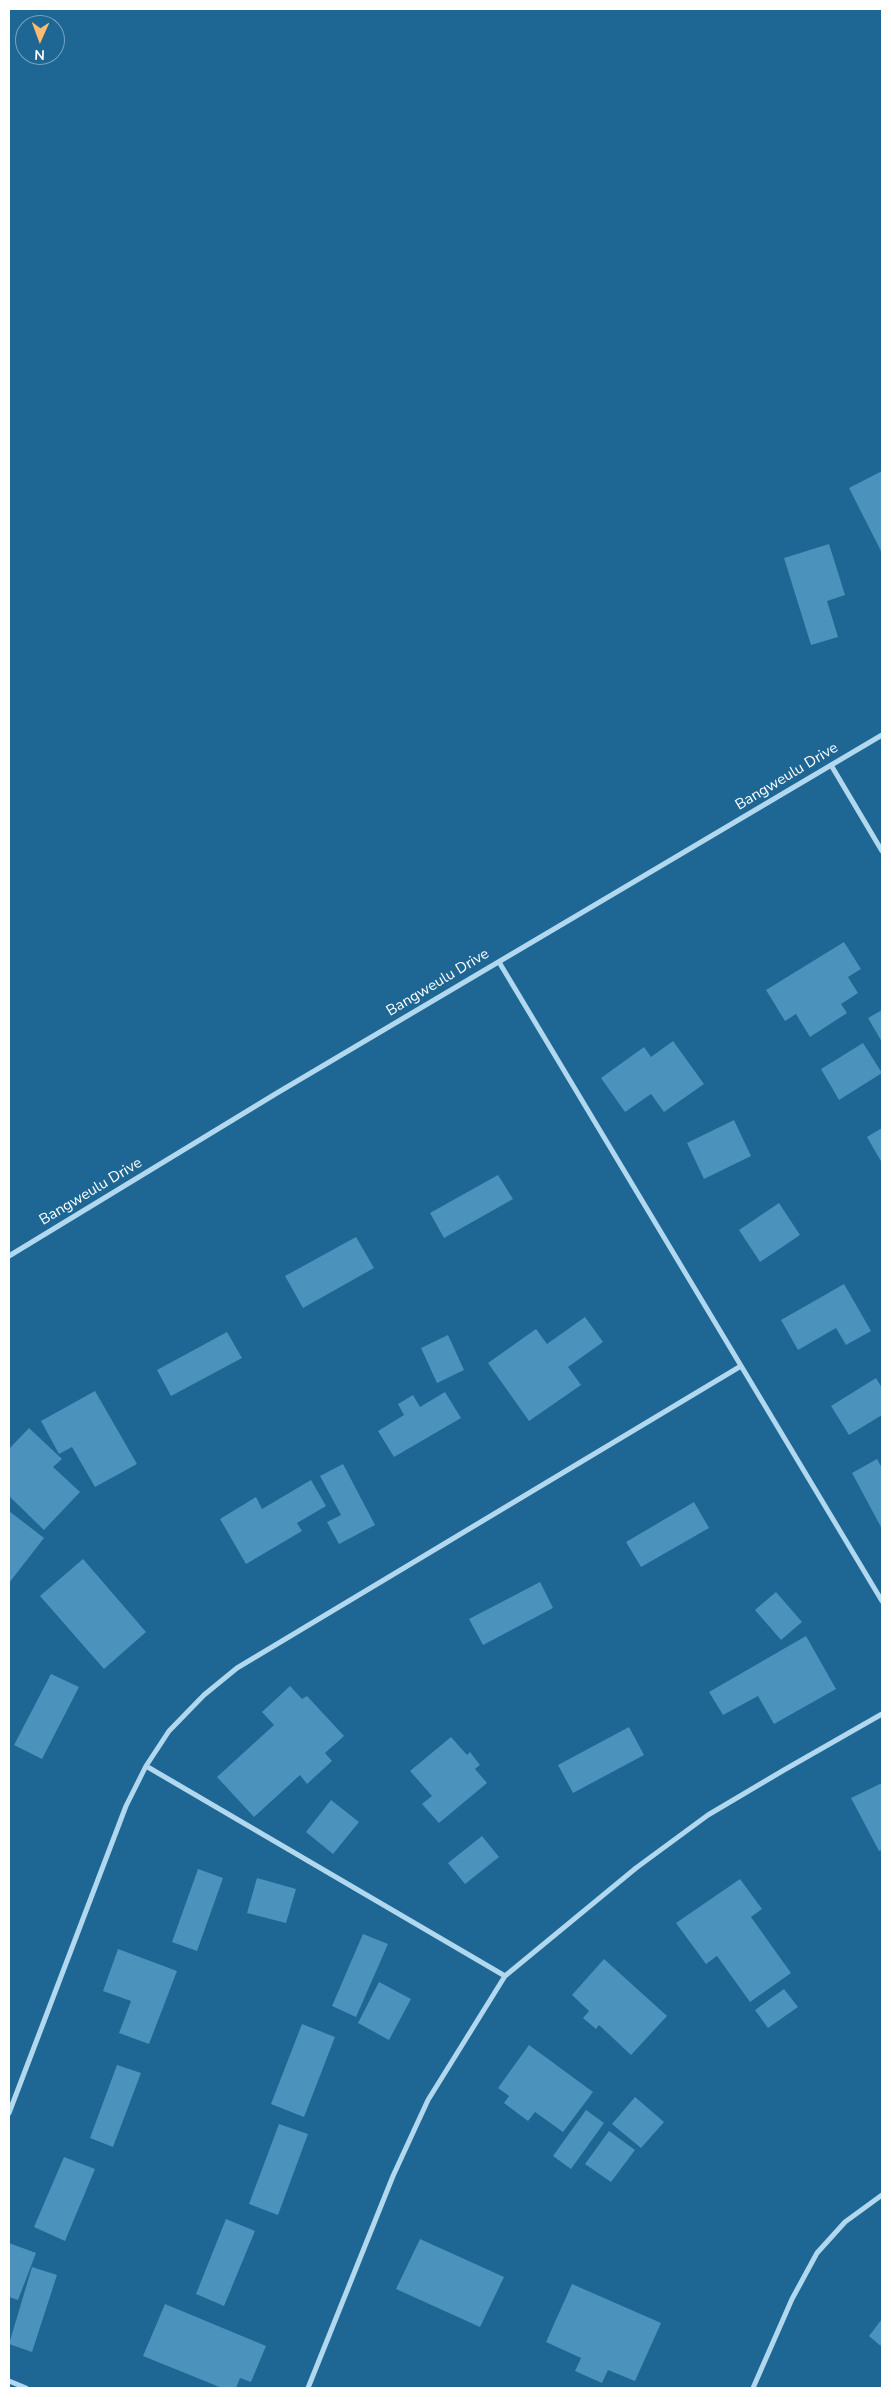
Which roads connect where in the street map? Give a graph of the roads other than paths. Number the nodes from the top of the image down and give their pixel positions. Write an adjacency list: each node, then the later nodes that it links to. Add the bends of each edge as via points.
1 (882, 735): 2 (street, Bangweulu Drive)
2 (831, 765): 3 (street); 4 (street, Bangweulu Drive)
3 (882, 851)
4 (499, 962): 5 (street, Bangweulu Drive); 6 (street)
5 (9, 1256)
6 (741, 1366): 7 (street); 9 (street, via 237,1668 204,1695 170,1731)
7 (882, 1601)
8 (882, 1714): 10 (street, via 708,1815 636,1868)
9 (146, 1766): 10 (street); 11 (street, via 126,1806)
10 (505, 1976): 15 (street, via 428,2100 393,2176)
11 (9, 2114)
12 (882, 2195): 16 (street, via 845,2222 817,2253 792,2299)
13 (9, 2381): 14 (street)
14 (26, 2388)
15 (308, 2388)
16 (753, 2388)

